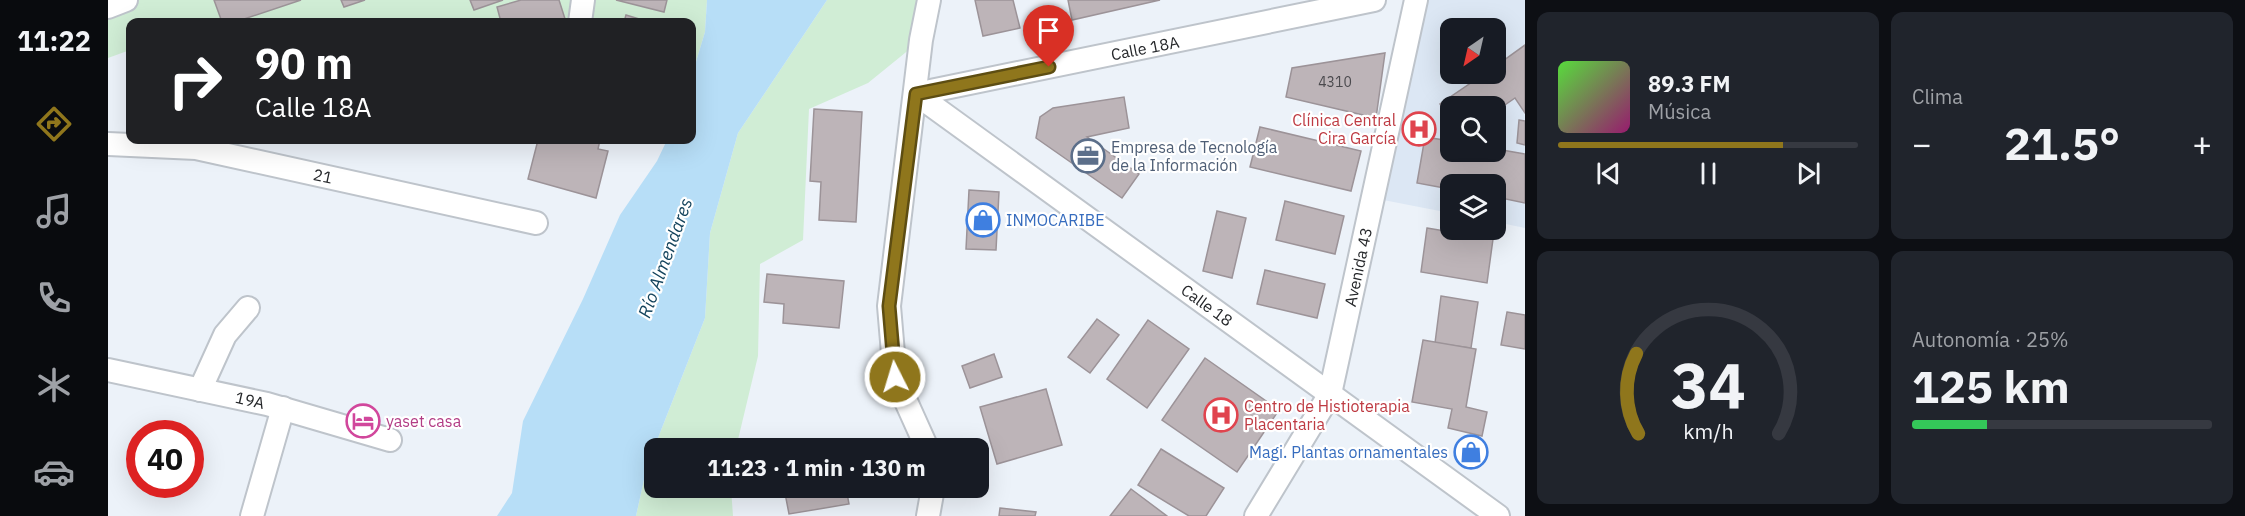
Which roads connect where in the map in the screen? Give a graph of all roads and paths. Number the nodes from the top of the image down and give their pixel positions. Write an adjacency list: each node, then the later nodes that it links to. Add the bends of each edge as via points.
1 (126, 0): 6 (street)
2 (583, 0): 7 (street)
3 (929, 0): 8 (street)
4 (1374, 0): 8 (street, Calle 18A)
5 (1416, 0): 14 (street, Avenida 43)
6 (108, 7)
7 (581, 18)
8 (916, 94): 14 (street, Calle 18); 16 (street, via 889,306 895,377)
9 (108, 144): 10 (street, 21, via 196,148)
10 (536, 223)
11 (248, 308): 13 (street, via 225,335)
12 (108, 370): 13 (street, 19A)
13 (200, 390): 15 (street, 19A)
14 (1330, 394): 21 (street, Avenida 43); 22 (street, Calle 18)
15 (283, 408): 17 (street, 19A); 19 (street)
16 (922, 438)
17 (390, 440)
18 (931, 498): 20 (street)
19 (252, 516)
20 (928, 516)
21 (1256, 516)
22 (1498, 516)

